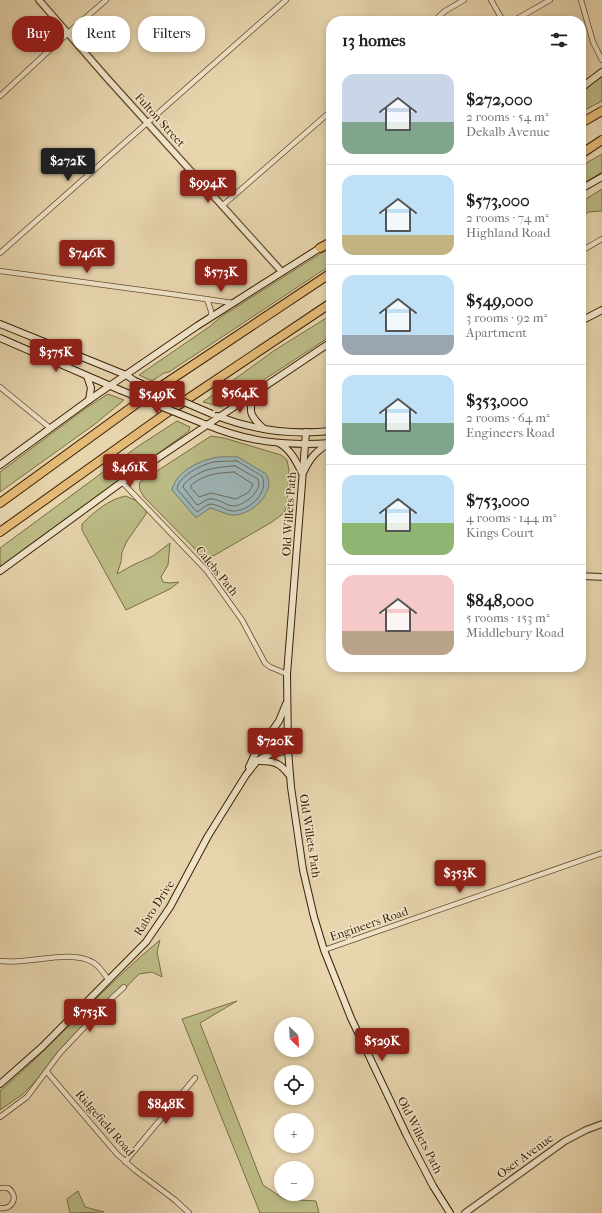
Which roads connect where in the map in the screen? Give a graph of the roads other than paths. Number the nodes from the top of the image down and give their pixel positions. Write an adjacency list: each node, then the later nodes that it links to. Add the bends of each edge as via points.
1 (39, 0): 11 (street, Fulton Street)
2 (106, 0): 11 (street)
3 (286, 0): 20 (street)
4 (464, 0): 8 (street)
5 (491, 0): 9 (street)
6 (550, 0): 10 (street)
7 (582, 0): 12 (street, via 593,42)
8 (440, 16)
9 (500, 16)
10 (523, 16)
11 (68, 33): 15 (street); 20 (street, Fulton Street)
12 (602, 60)
13 (602, 72): 14 (main road)
14 (586, 84)
15 (0, 96)
16 (602, 109): 18 (highway); 19 (highway)
17 (326, 114): 25 (street)
18 (586, 117)
19 (586, 120)
20 (148, 122): 25 (street, Fulton Street); 30 (street)
21 (602, 140): 22 (highway)
22 (586, 150)
23 (602, 177): 24 (main road)
24 (586, 186)
25 (222, 206): 32 (street, Fulton Street)
26 (602, 239): 29 (street)
27 (326, 244): 28 (highway)
28 (320, 248): 32 (main road)
29 (586, 248)
30 (0, 253)
31 (0, 272): 34 (street)
32 (282, 272): 35 (main road)
33 (326, 276): 62 (highway, via 154,391)
34 (207, 299): 35 (street); 38 (street)
35 (233, 303): 38 (main road)
36 (326, 306): 63 (highway, via 168,412)
37 (602, 310): 39 (main road)
38 (211, 317): 44 (main road)
39 (586, 318)
40 (0, 324): 44 (main road)
41 (0, 338): 43 (main road)
42 (326, 345): 47 (main road)
43 (87, 376): 45 (main road); 48 (main road, via 91,388)
44 (126, 376): 45 (main road); 49 (main road, bridge)
45 (110, 386): 48 (main road); 50 (main road, bridge)
46 (0, 387): 51 (street)
47 (254, 394): 49 (main road); 52 (main road, via 250,410 254,420)
48 (89, 400): 51 (main road)
49 (219, 417): 50 (main road); 52 (main road)
50 (205, 424): 55 (main road, via 237,436); 61 (main road)
51 (50, 428): 59 (main road)
52 (264, 429): 54 (main road)
53 (326, 431): 54 (main road)
54 (306, 432): 57 (main road, Old Willets Path)
55 (278, 442): 57 (main road); 60 (main road, via 286,447)
56 (326, 443): 57 (main road)
57 (305, 444): 60 (main road, Old Willets Path)
58 (326, 446): 60 (main road, via 310,460)
59 (0, 465)
60 (303, 474): 67 (main road, Old Willets Path)
61 (122, 482): 64 (main road); 67 (street, Calebs Path, via 208,572 242,620 265,662)
62 (0, 503)
63 (0, 533)
64 (0, 571)
65 (586, 576): 66 (street)
66 (602, 577)
67 (287, 674): 68 (main road, Old Willets Path)
68 (287, 701): 69 (main road, Old Willets Path); 71 (main road, via 279,721 254,756)
69 (288, 750): 70 (main road, Rabro Drive, via 270,754); 72 (main road, Old Willets Path)
70 (257, 761): 71 (main road, Rabro Drive); 72 (main road, via 278,763)
71 (246, 775): 76 (main road, Rabro Drive, via 212,828 160,923 146,942)
72 (290, 776): 74 (main road, Old Willets Path, via 307,893)
73 (602, 853): 74 (street, Engineers Road)
74 (324, 950): 87 (main road, Old Willets Path, via 346,1007 407,1136)
75 (0, 961): 76 (street, via 67,956 82,958 94,963)
76 (108, 979): 80 (main road, Rabro Drive, via 42,1047)
77 (124, 987): 78 (street, via 60,1053)
78 (47, 1072): 81 (street, via 27,1097); 83 (street, Ridgefield Road)
79 (195, 1078): 83 (street)
80 (0, 1084)
81 (0, 1117)
82 (602, 1124): 88 (street, Oser Avenue, via 565,1141)
83 (125, 1162): 86 (street, Ridgefield Road)
84 (0, 1188): 85 (street, via 8,1188 14,1197 10,1206)
85 (0, 1208)
86 (189, 1213)
87 (450, 1213)
88 (465, 1213)

